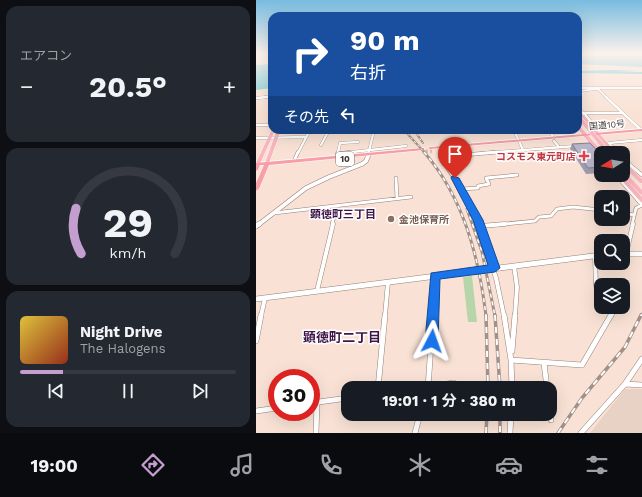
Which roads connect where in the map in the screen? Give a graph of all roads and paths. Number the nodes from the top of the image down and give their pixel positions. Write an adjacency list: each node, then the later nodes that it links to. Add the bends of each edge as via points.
1 (642, 88): 2 (street)
2 (582, 89)
3 (582, 90): 6 (street, via 598,89)
4 (268, 96): 5 (street)
5 (256, 98)
6 (622, 113): 7 (street); 16 (street)
7 (582, 114)
8 (582, 116): 14 (street)
9 (582, 116): 24 (main road)
10 (582, 117): 36 (main road, bridge)
11 (256, 125): 12 (street)
12 (268, 125)
13 (582, 125): 36 (main road)
14 (596, 128)
15 (582, 131): 25 (main road)
16 (642, 131): 24 (highway, 国道10号)
17 (271, 134): 29 (main road)
18 (277, 134): 26 (main road)
19 (308, 134): 27 (street)
20 (327, 134): 34 (street)
21 (373, 134): 47 (street)
22 (516, 134): 33 (street)
23 (551, 134): 30 (street)
24 (598, 135): 25 (highway, 国道10号); 40 (main road)
25 (586, 136): 30 (highway, 国道10号); 39 (main road)
26 (276, 137): 27 (street); 29 (street); 52 (main road)
27 (306, 137): 51 (street)
28 (256, 138): 29 (street)
29 (269, 138): 49 (main road)
30 (554, 139): 33 (highway, 国道10号); 42 (street)
31 (642, 140): 41 (street, via 608,143)
32 (358, 142): 50 (street, via 340,143)
33 (520, 142): 43 (highway, 国道10号); 44 (street)
34 (322, 145)
35 (589, 145): 45 (street)
36 (600, 145)
37 (406, 146): 47 (street)
38 (579, 146): 42 (street)
39 (594, 146)
40 (608, 146)
41 (611, 146)
42 (559, 147): 44 (street)
43 (431, 150)
44 (524, 150): 66 (street, via 440,157)
45 (594, 150)
46 (423, 151): 47 (highway, 10)
47 (369, 154): 50 (highway, 10); 52 (highway, 10); 75 (street, 10, via 362,164 324,179)
48 (256, 156): 49 (street)
49 (262, 156): 53 (main road)
50 (337, 156): 51 (highway, 10)
51 (294, 161): 52 (highway, 10)
52 (266, 165): 53 (highway, 10); 65 (highway)
53 (257, 166)
54 (630, 166): 58 (street)
55 (630, 170): 63 (main road)
56 (517, 175): 66 (street, via 486,178 489,184)
57 (630, 175): 64 (main road)
58 (642, 175)
59 (396, 178): 70 (street)
60 (630, 180): 68 (main road)
61 (623, 182): 67 (street)
62 (625, 182): 67 (main road)
63 (642, 182)
64 (642, 187)
65 (256, 188)
66 (462, 189): 79 (street)
67 (631, 190): 71 (main road); 72 (street)
68 (642, 193)
69 (411, 197): 70 (street)
70 (398, 198): 73 (street)
71 (642, 200)
72 (642, 205): 77 (street, via 636,208)
73 (336, 206): 75 (street); 88 (street)
74 (594, 209): 79 (street, via 573,207 557,209 551,216 539,217 535,221)
75 (271, 213): 78 (street, 10)
76 (630, 214): 77 (street)
77 (634, 215): 80 (street)
78 (256, 226)
79 (480, 226): 85 (street)
80 (629, 234)
81 (630, 254): 82 (street)
82 (642, 254)
83 (594, 256): 84 (street)
84 (514, 266): 85 (street); 94 (street, via 517,287)
85 (495, 268): 86 (street); 94 (street)
86 (435, 276): 87 (street); 97 (street)
87 (388, 282): 88 (street); 96 (street)
88 (317, 291): 89 (street)
89 (265, 298): 90 (street); 92 (street)
90 (256, 299)
91 (612, 314): 95 (street, via 582,365)
92 (256, 340)
93 (642, 359): 100 (street)
94 (511, 360): 95 (street); 98 (street)
95 (544, 363): 99 (street)
96 (379, 381)
97 (428, 381)
98 (512, 381)
99 (546, 381)
100 (625, 384): 101 (street); 112 (street)
101 (642, 385)
102 (341, 399): 103 (street)
103 (320, 402)
104 (268, 409): 105 (street)
105 (256, 411)
106 (315, 421): 109 (street)
107 (418, 421): 110 (street)
108 (511, 421): 111 (street)
109 (316, 433)
110 (415, 433)
111 (510, 433)
112 (581, 433)

